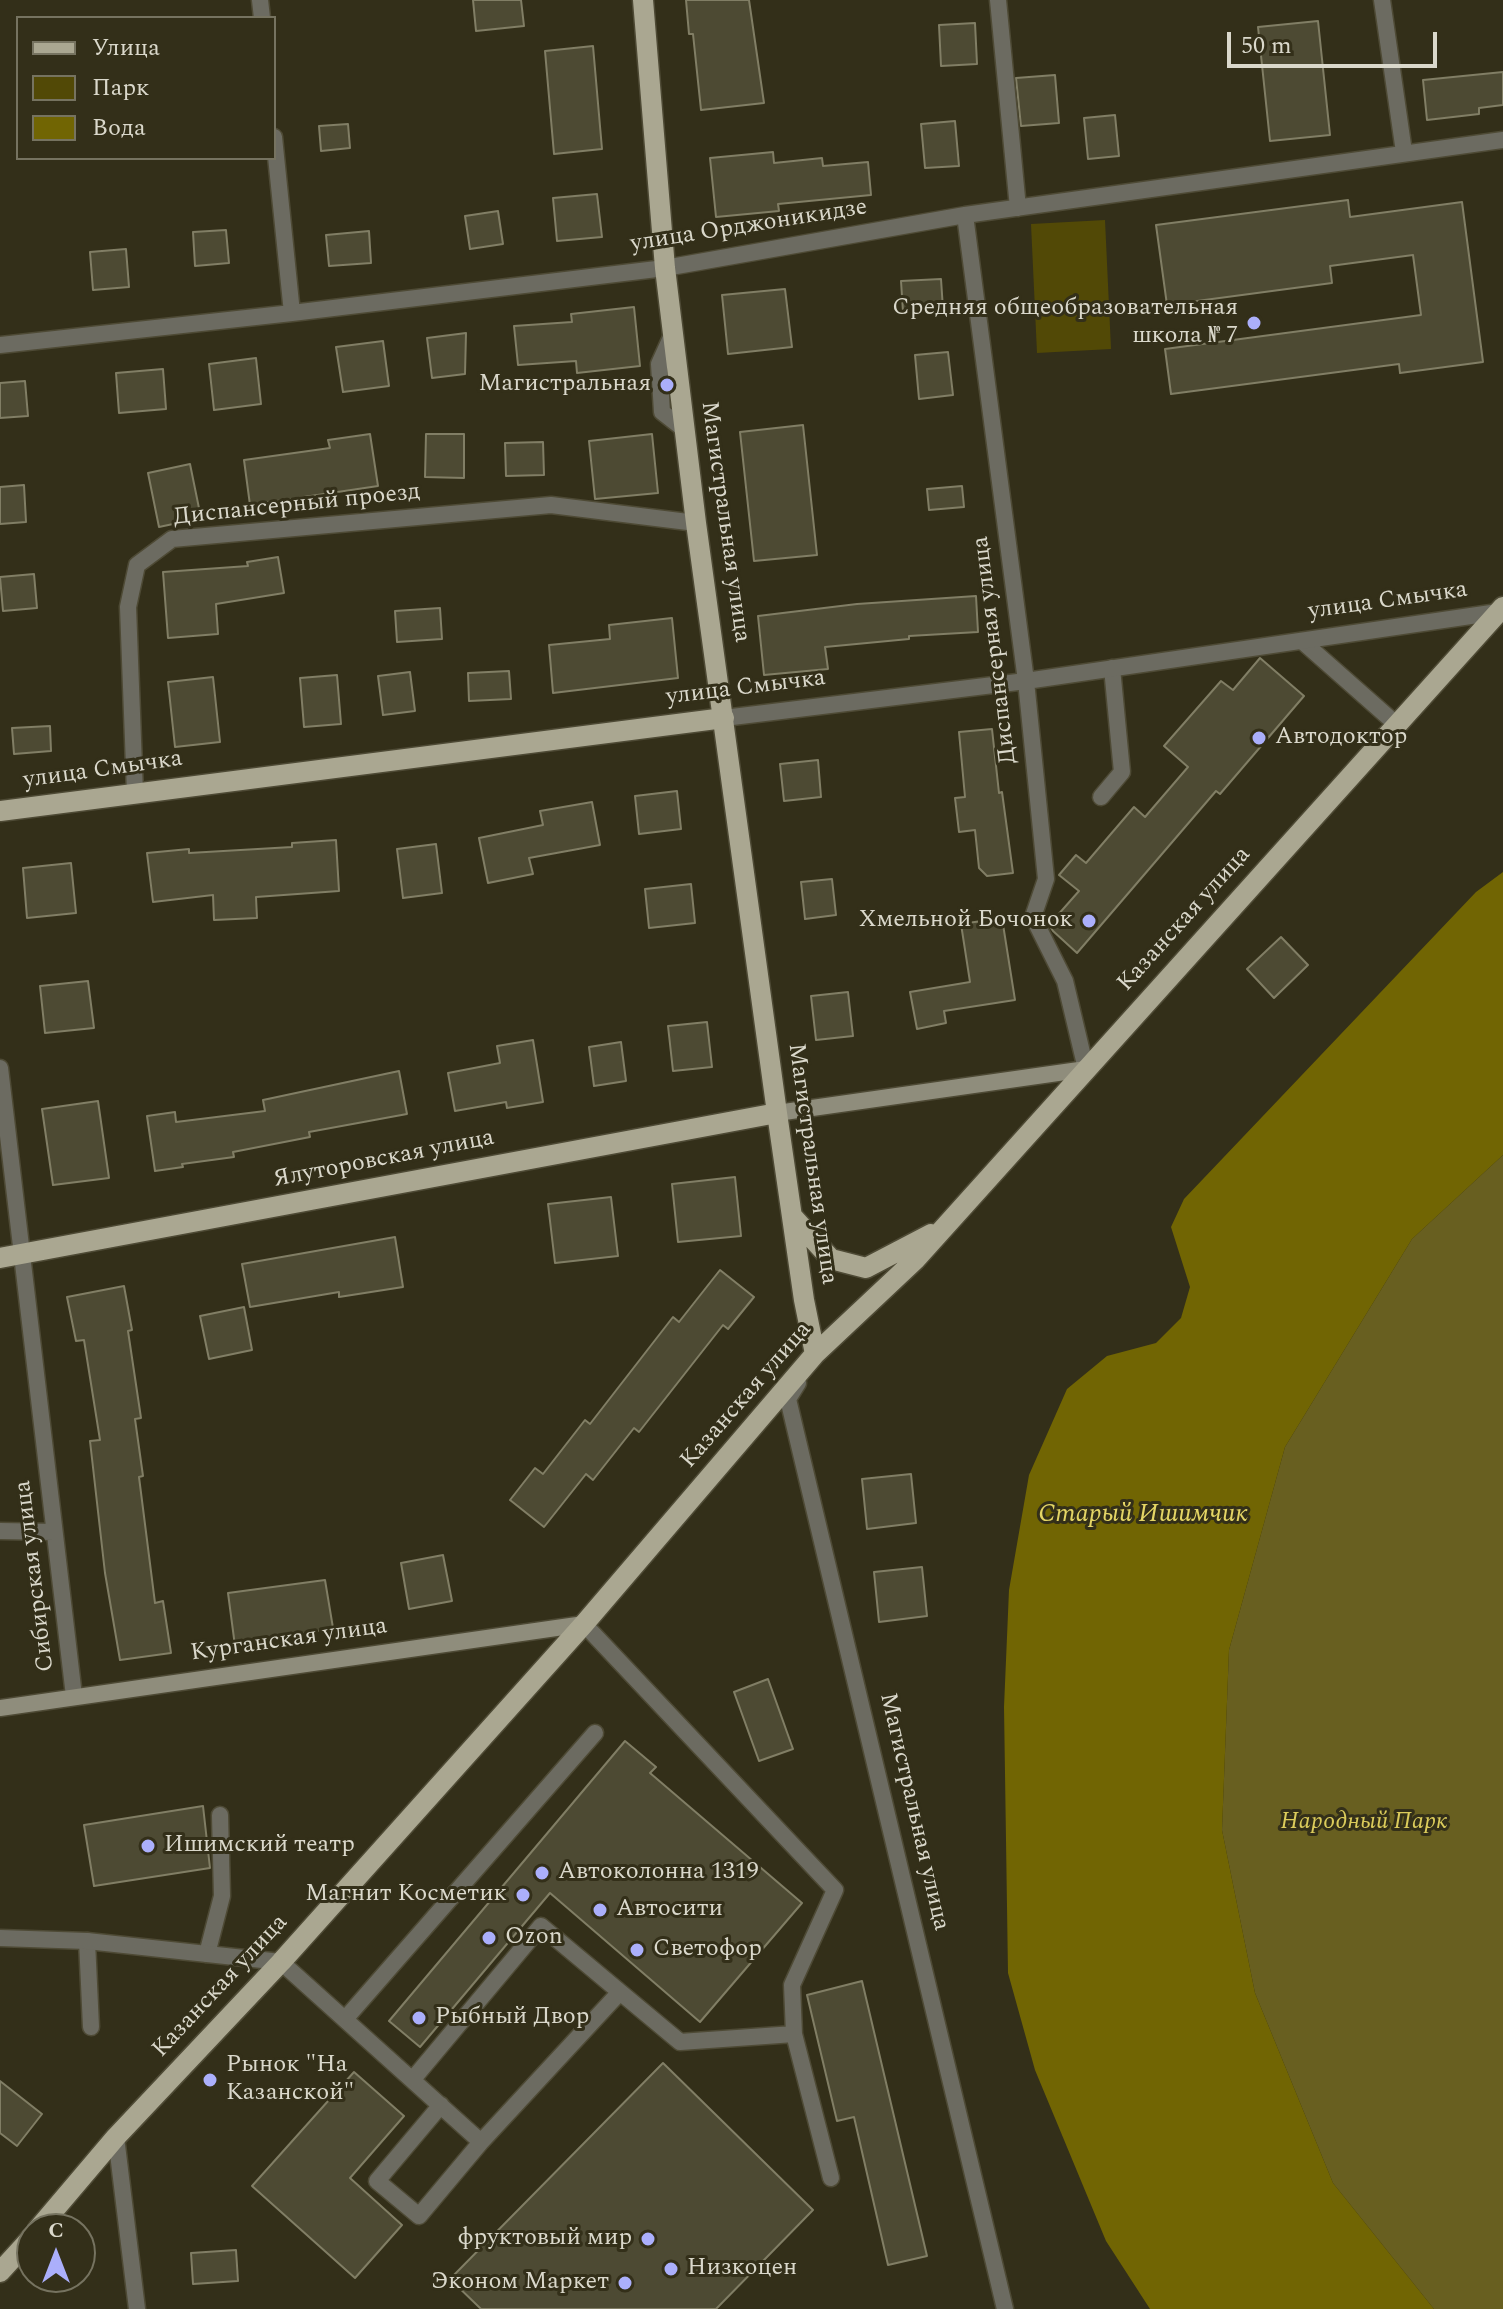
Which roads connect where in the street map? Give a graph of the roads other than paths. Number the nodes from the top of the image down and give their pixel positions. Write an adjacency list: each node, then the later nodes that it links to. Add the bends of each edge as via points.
1 (643, 0): 9 (main road, Магистральная улица)
2 (998, 0): 7 (street)
3 (1382, 0): 5 (street)
4 (1503, 140): 5 (street, улица Орджоникидзе)
5 (1404, 152): 7 (street, улица Орджоникидзе)
6 (276, 157): 10 (street)
7 (1018, 208): 8 (street, улица Орджоникидзе)
8 (965, 215): 9 (street, улица Орджоникидзе); 16 (street, Диспансерная улица)
9 (665, 268): 10 (street, улица Орджоникидзе); 12 (main road, Магистральная улица)
10 (292, 313): 11 (street, улица Орджоникидзе)
11 (0, 345)
12 (696, 523): 17 (main road, Магистральная улица); 19 (street, Диспансерный проезд, via 551,505 172,539 137,565 128,607)
13 (1500, 609): 14 (street, улица Смычка); 18 (main road, Казанская улица)
14 (1302, 641): 15 (street, улица Смычка); 18 (street)
15 (1112, 668): 16 (street, улица Смычка); 20 (street, via 1122,772)
16 (1026, 681): 17 (street, улица Смычка); 23 (street, Диспансерная улица, via 1046,879 1033,917 1065,981)
17 (724, 718): 19 (main road, улица Смычка); 24 (main road, Магистральная улица)
18 (1396, 724): 23 (main road, Казанская улица)
19 (135, 793): 21 (main road, улица Смычка)
20 (1101, 797)
21 (0, 811)
22 (0, 1068): 27 (street, Сибирская улица)
23 (1086, 1069): 24 (main road); 26 (main road, Казанская улица)
24 (777, 1113): 25 (main road, Магистральная улица); 27 (main road, Ялуторовская улица)
25 (792, 1216): 26 (main road, via 831,1259 866,1268); 29 (main road, Магистральная улица)
26 (943, 1228): 29 (main road, Казанская улица)
27 (22, 1254): 28 (main road, Ялуторовская улица); 31 (street, Сибирская улица)
28 (0, 1258)
29 (815, 1354): 32 (main road, Казанская улица); 54 (street, Магистральная улица, via 788,1399)
30 (0, 1531): 31 (street)
31 (54, 1532): 33 (street, Сибирская улица)
32 (584, 1624): 33 (main road, Курганская улица); 40 (main road, Казанская улица); 44 (street, via 835,1890 792,1985)
33 (74, 1696): 34 (main road, Курганская улица)
34 (0, 1708)
35 (595, 1733): 42 (street)
36 (220, 1815): 39 (street, via 222,1896)
37 (0, 1938): 38 (street)
38 (87, 1941): 39 (street); 43 (street)
39 (207, 1954): 40 (street)
40 (281, 1962): 42 (street); 47 (main road, Казанская улица)
41 (620, 1992): 44 (street, via 680,2042); 45 (street, via 541,1926); 48 (street)
42 (346, 2018): 45 (street)
43 (91, 2027)
44 (794, 2034): 49 (street)
45 (413, 2079): 46 (street)
46 (441, 2105): 48 (street); 48 (street, via 377,2181 419,2216)
47 (116, 2137): 50 (main road, Казанская улица); 53 (street)
48 (481, 2142)
49 (831, 2178)
50 (52, 2213)
51 (8, 2256): 52 (main road)
52 (0, 2272)
53 (137, 2309)
54 (1005, 2309)

